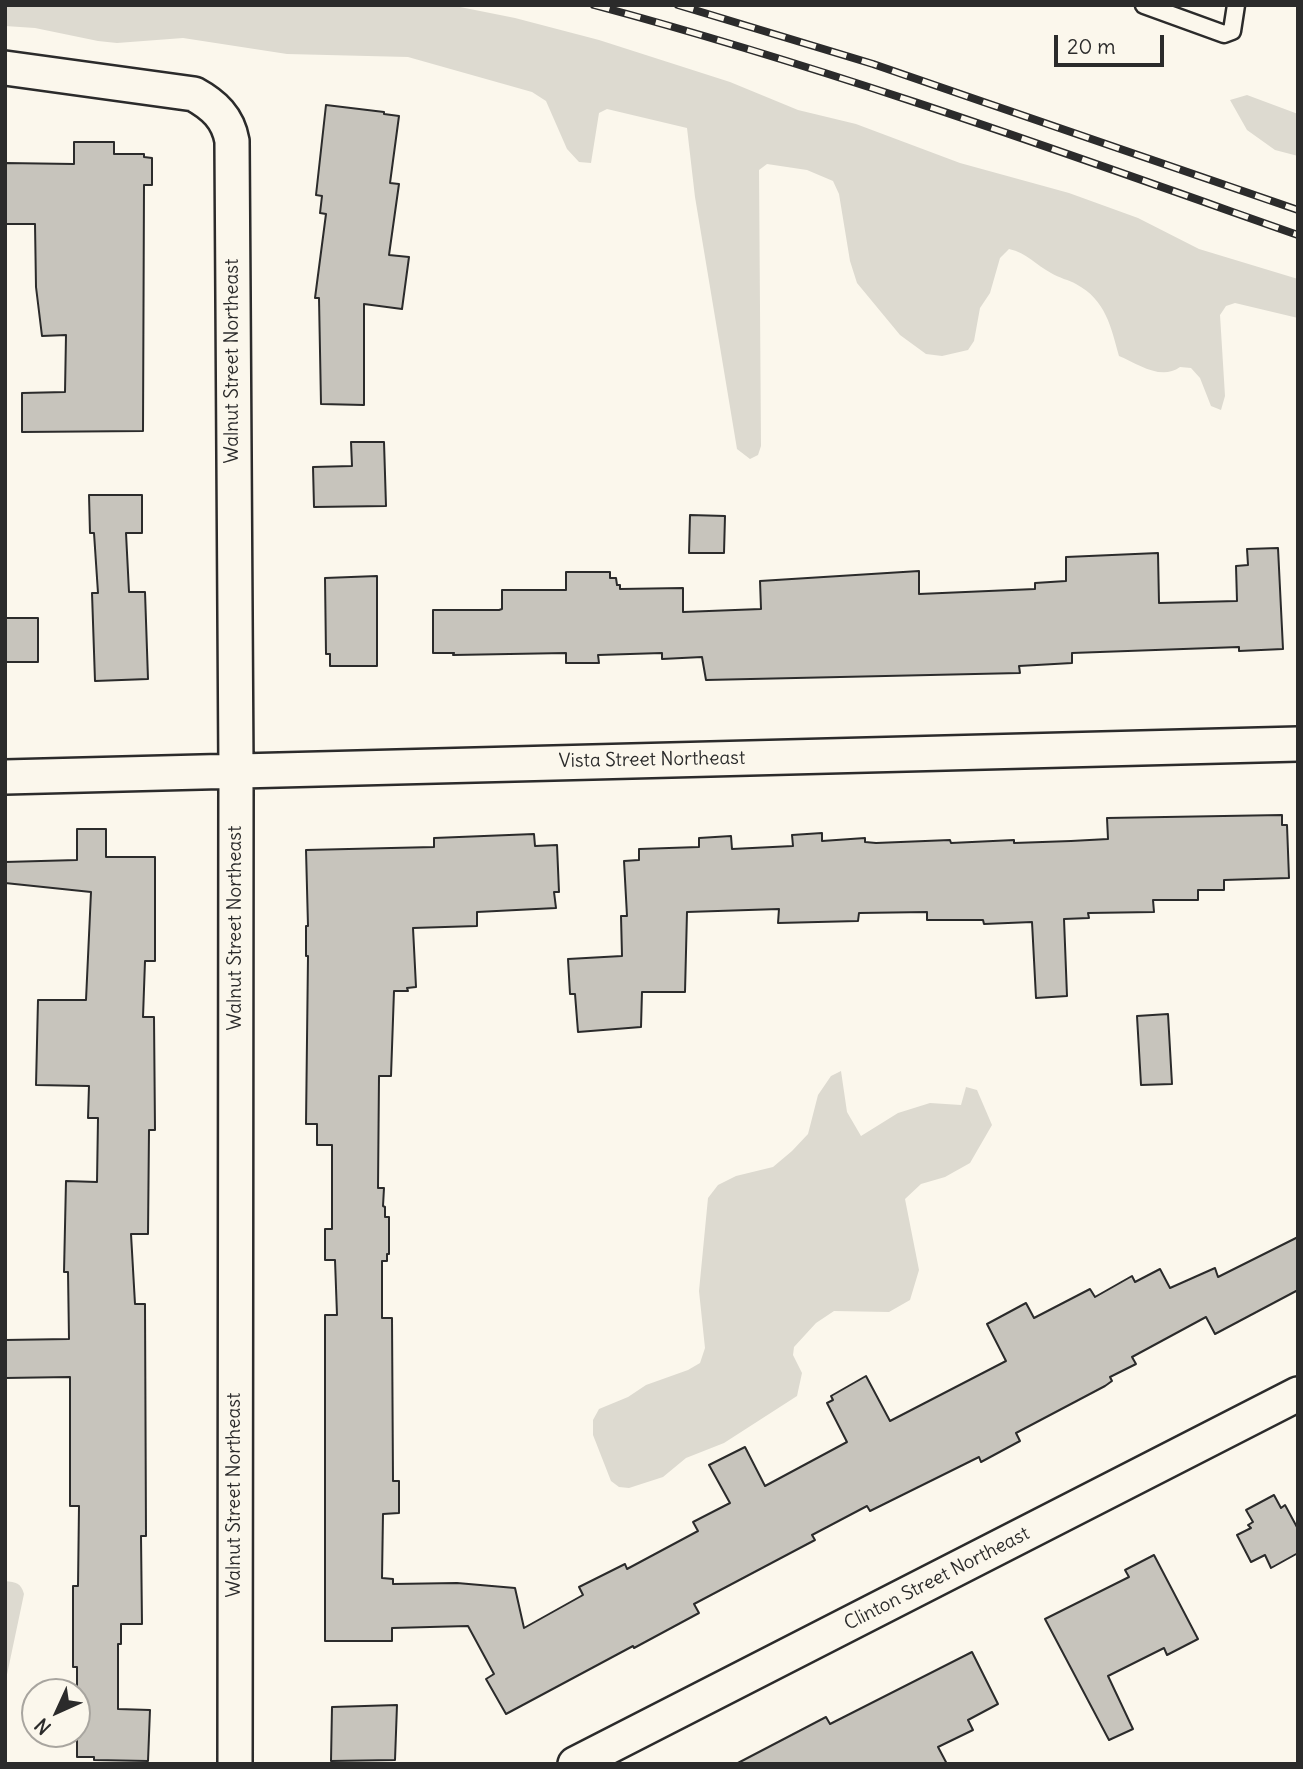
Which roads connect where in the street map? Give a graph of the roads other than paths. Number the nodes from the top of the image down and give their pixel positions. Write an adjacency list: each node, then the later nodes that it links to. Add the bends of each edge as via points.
1 (1144, 5): 2 (lane, via 1224,34 1232,31)
2 (1236, 5)
3 (5, 68): 5 (street, Walnut Street Northeast, via 194,94 218,110 230,130)
4 (1298, 744): 5 (street, Vista Street Northeast)
5 (236, 771): 6 (street, Vista Street Northeast); 8 (street, Walnut Street Northeast)
6 (5, 777)
7 (1298, 1394): 9 (street, Clinton Street Northeast)
8 (235, 1764)
9 (575, 1764)

